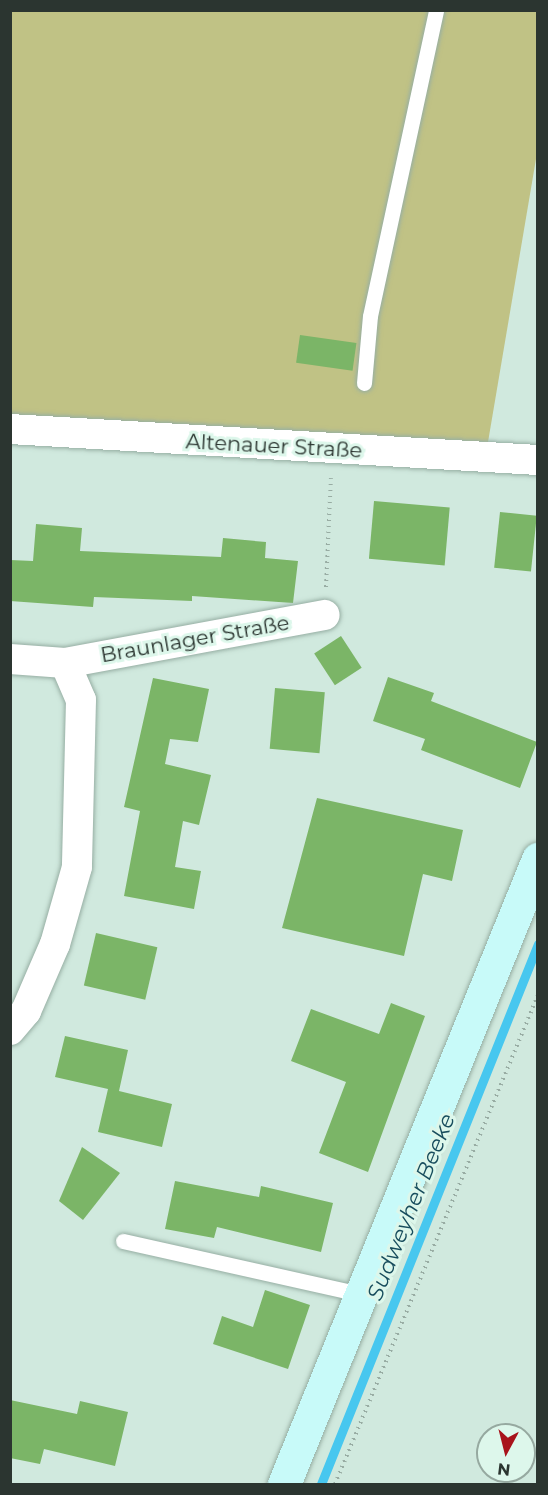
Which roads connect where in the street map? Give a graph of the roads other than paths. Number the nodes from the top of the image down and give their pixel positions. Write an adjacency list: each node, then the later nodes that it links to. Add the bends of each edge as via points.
1 (436, 10): 2 (lane, via 370,316)
2 (364, 383)
3 (10, 429): 4 (street, Altenauer Straße)
4 (537, 460)
5 (325, 615): 7 (street, Braunlager Straße)
6 (10, 659): 7 (street, Braunlager Straße)
7 (65, 663): 9 (street, via 81,700 77,867 55,944 26,1011)
8 (537, 859): 11 (main road)
9 (10, 1030)
10 (123, 1241): 11 (lane)
11 (361, 1294): 12 (main road)
12 (284, 1485)

